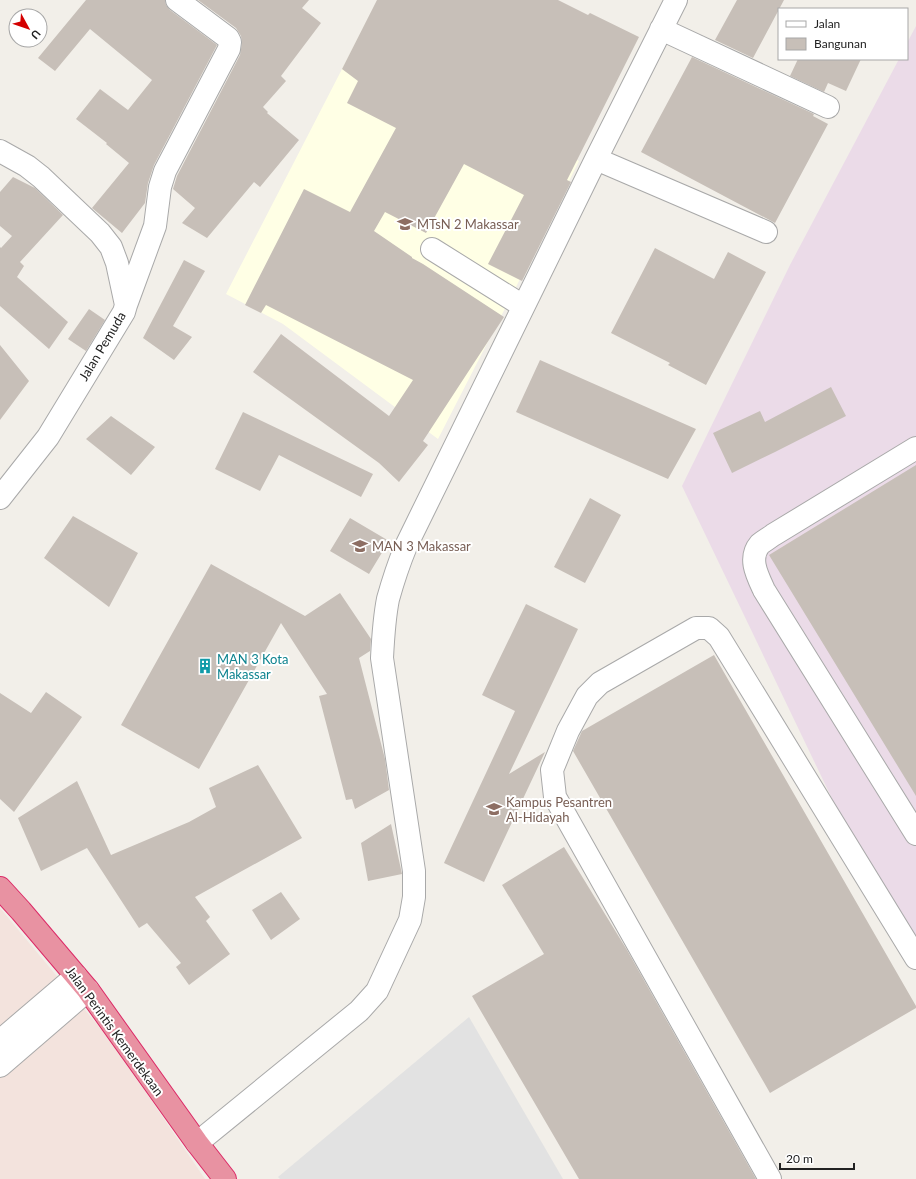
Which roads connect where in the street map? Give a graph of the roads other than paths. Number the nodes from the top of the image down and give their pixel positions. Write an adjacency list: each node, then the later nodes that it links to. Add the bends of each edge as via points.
1 (177, 0): 9 (street, via 228,38 229,49 165,171 160,187 155,226)
2 (676, 0): 3 (street)
3 (661, 29): 4 (street); 6 (street)
4 (828, 107)
5 (0, 151): 9 (street, Jalan Pemuda, via 41,177 100,233 111,248 117,263)
6 (596, 159): 7 (street); 10 (street)
7 (766, 232)
8 (432, 249): 10 (street)
9 (126, 305): 12 (street, Jalan Pemuda, via 48,437)
10 (524, 306): 19 (street, via 406,546 388,600 382,658 414,871 414,897 410,920 377,991 359,1011)
11 (916, 448): 13 (street, via 773,535 760,545 754,558 764,590)
12 (0, 498)
13 (916, 834)
14 (0, 888): 16 (highway, Jalan Perintis Kemerdekaan)
15 (916, 958): 21 (street, via 719,637 709,628 696,628 600,683 588,696 568,731 552,770 555,797)
16 (82, 983): 17 (street); 18 (street); 19 (highway, Jalan Perintis Kemerdekaan)
17 (0, 1041)
18 (0, 1066)
19 (197, 1143): 20 (highway, Jalan Perintis Kemerdekaan)
20 (225, 1179)
21 (770, 1179)

